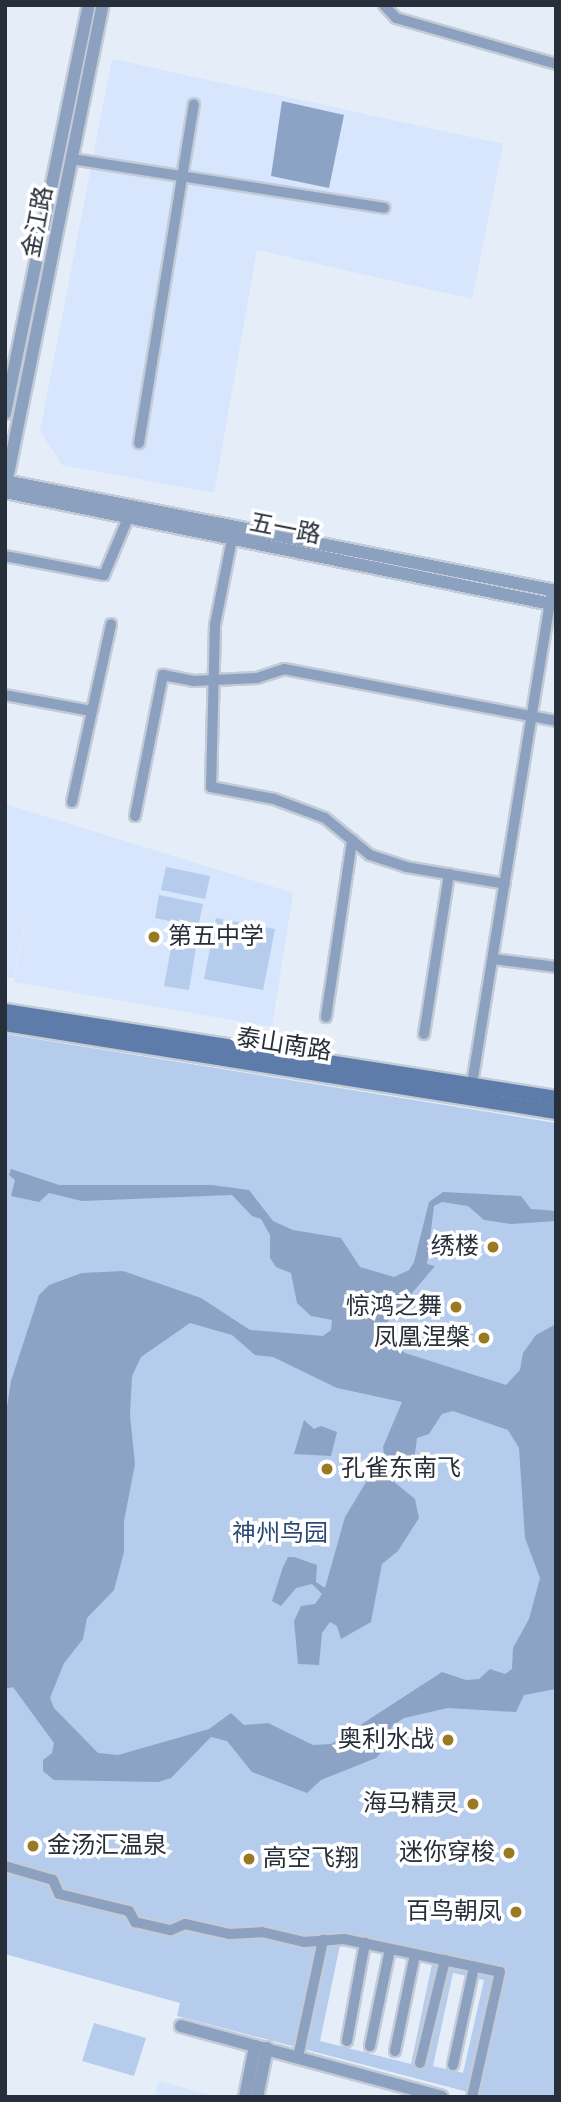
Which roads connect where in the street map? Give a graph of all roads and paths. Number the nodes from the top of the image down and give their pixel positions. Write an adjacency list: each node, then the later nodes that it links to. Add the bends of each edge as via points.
1 (89, 5): 9 (street, 金江路)
2 (103, 5): 6 (street, 金江路)
3 (384, 5): 4 (street, via 396,18)
4 (556, 64)
5 (194, 104): 7 (street)
6 (72, 159): 7 (street); 11 (street, 金江路)
7 (182, 176): 8 (street); 10 (street)
8 (384, 208)
9 (5, 413)
10 (139, 443)
11 (6, 486): 12 (street, 五一路); 15 (street, 五一路)
12 (128, 518): 13 (street, 五一路); 14 (street, via 104,575)
13 (232, 540): 16 (street, 五一路); 18 (street, via 215,625)
14 (5, 556)
15 (554, 591): 16 (street)
16 (553, 605): 21 (street)
17 (111, 624): 20 (street)
18 (214, 678): 21 (street, via 257,678 284,669); 24 (street, via 193,681 163,675); 25 (street, via 211,787 274,799 325,818)
19 (5, 695): 20 (street)
20 (91, 711): 23 (street)
21 (532, 717): 22 (street); 27 (street)
22 (556, 721)
23 (72, 802)
24 (135, 816)
25 (352, 840): 26 (street, via 370,855); 31 (street)
26 (449, 874): 27 (street); 33 (street)
27 (505, 884): 28 (street)
28 (493, 958): 29 (street); 34 (street)
29 (556, 967)
30 (5, 1011): 34 (main road, 泰山南路)
31 (326, 1017)
32 (5, 1024): 34 (main road, 泰山南路)
33 (424, 1034)
34 (471, 1091): 35 (main road, 泰山南路); 36 (main road, 泰山南路)
35 (556, 1098)
36 (556, 1112)
37 (5, 1866): 38 (street, via 53,1880 59,1894 129,1911 135,1922 147,1925 171,1930 185,1924 229,1934 262,1932 304,1942)
38 (323, 1940): 39 (street); 49 (street)
39 (365, 1943): 40 (street); 45 (street)
40 (390, 1949): 41 (street); 46 (street)
41 (415, 1954): 42 (street); 48 (street)
42 (445, 1960): 43 (street); 50 (street)
43 (474, 1967): 51 (street); 55 (street, via 499,1972)
44 (181, 2026): 47 (street)
45 (347, 2041)
46 (370, 2046)
47 (261, 2047): 49 (street); 52 (street); 53 (street)
48 (395, 2051)
49 (298, 2057): 54 (street)
50 (420, 2063)
51 (453, 2064)
52 (245, 2097)
53 (257, 2097)
54 (442, 2097)
55 (472, 2097)

